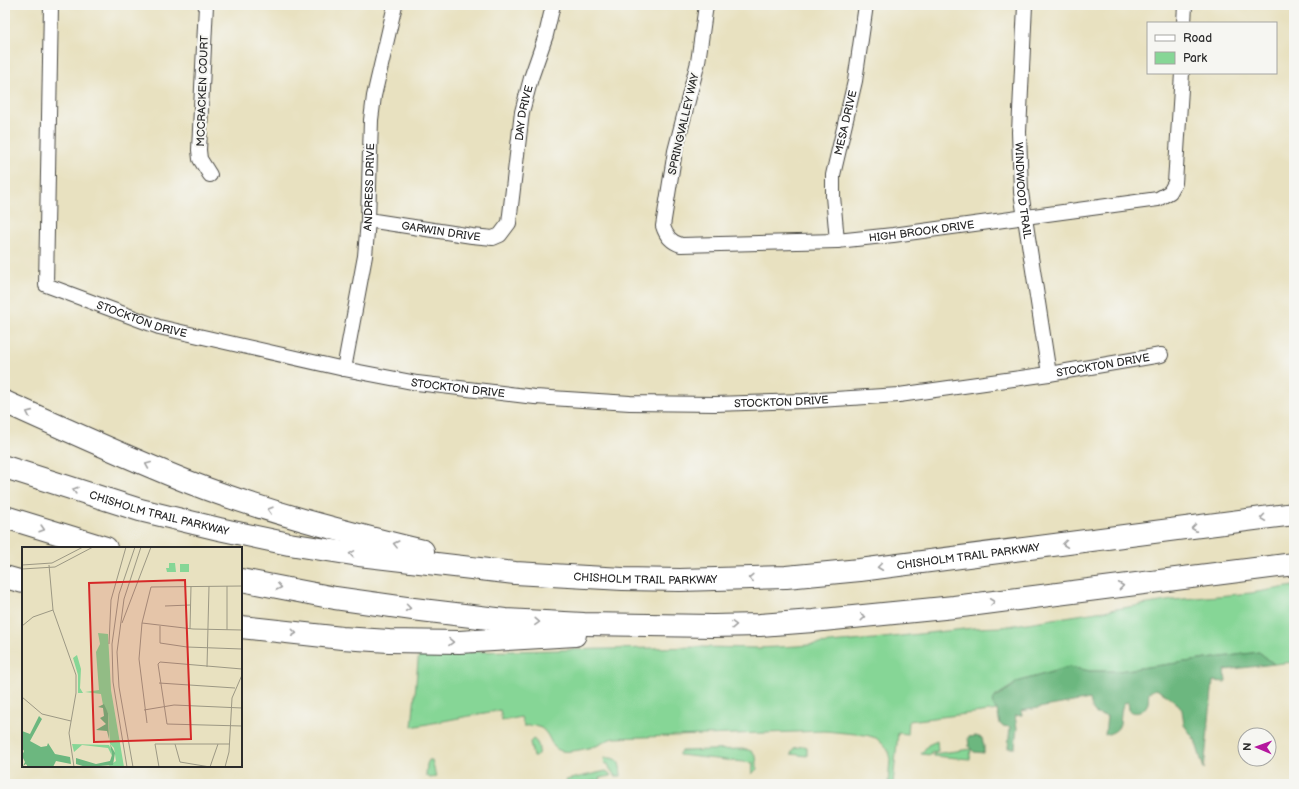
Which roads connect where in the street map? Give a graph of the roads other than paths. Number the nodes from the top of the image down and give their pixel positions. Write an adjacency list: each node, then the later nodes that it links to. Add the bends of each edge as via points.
1 (51, 5): 18 (street, STOCKTON DRIVE, via 46,285 159,327)
2 (206, 5): 11 (street, MCCRACKEN COURT, via 199,150 200,159)
3 (395, 5): 13 (street, ANDRESS DRIVE, via 374,96)
4 (553, 5): 14 (street, DAY DRIVE, via 522,112)
5 (706, 5): 15 (street, SPRINGVALLEY WAY, via 698,62 675,151 666,198 663,226 665,235)
6 (866, 5): 16 (street, MESA DRIVE, via 855,81 834,175)
7 (1025, 5): 12 (street, WINDWOOD TRAIL, via 1019,132 1021,192)
8 (1185, 5): 9 (street)
9 (1184, 22)
10 (1182, 74): 12 (street, HIGH BROOK DRIVE, via 1178,165 1175,183 1170,192 1148,201)
11 (210, 175)
12 (1025, 217): 16 (street, HIGH BROOK DRIVE); 19 (street, WINDWOOD TRAIL)
13 (368, 220): 14 (street, GARWIN DRIVE, via 493,238 500,236); 18 (street, ANDRESS DRIVE, via 365,256)
14 (509, 224)
15 (671, 241): 16 (street, HIGH BROOK DRIVE, via 688,246)
16 (837, 241)
17 (1161, 355): 19 (street, STOCKTON DRIVE)
18 (344, 369): 19 (street, STOCKTON DRIVE, via 417,383 535,397 630,403 715,404 899,395)
19 (1049, 374)
20 (5, 402): 26 (highway, one-way to 20, via 261,508 192,483)
21 (5, 467): 26 (highway, CHISHOLM TRAIL PARKWAY, one-way to 21, via 359,555 273,541 140,510)
22 (1294, 514): 26 (highway, CHISHOLM TRAIL PARKWAY, one-way to 26, via 908,564 786,577 688,580)
23 (5, 517): 24 (highway, one-way to 24)
24 (103, 547)
25 (1291, 564): 30 (highway, one-way to 25, via 760,625 889,614)
26 (515, 573)
27 (5, 577): 29 (highway)
28 (242, 580): 30 (highway, one-way to 30, via 335,598 505,620)
29 (22, 582)
30 (695, 626): 31 (highway, one-way to 30, via 342,638 459,642)
31 (242, 627)

